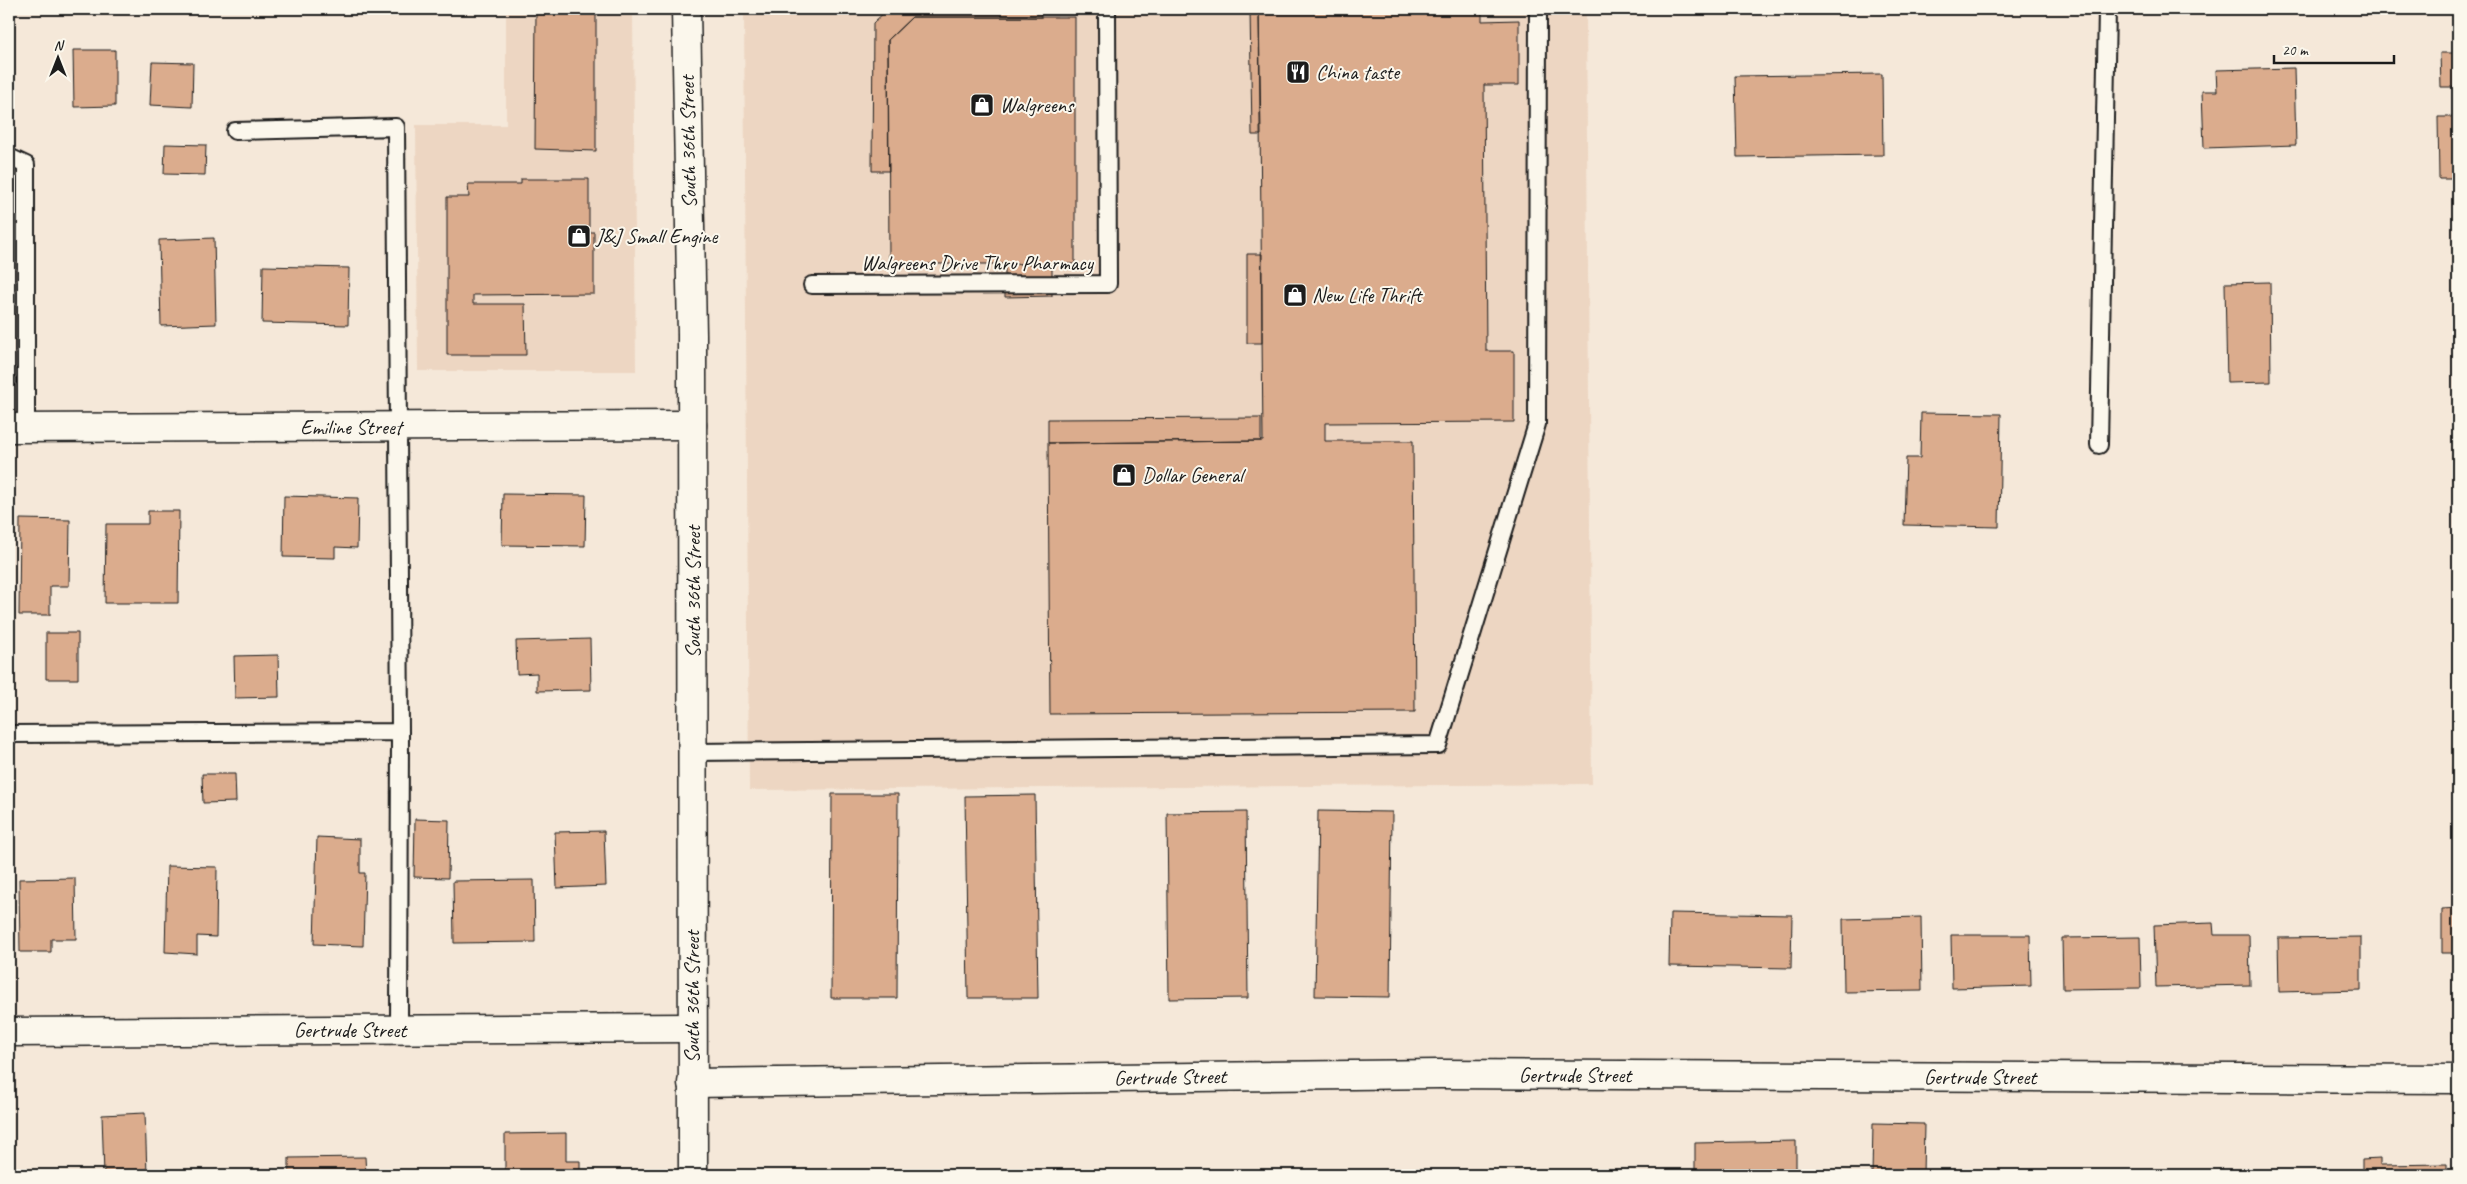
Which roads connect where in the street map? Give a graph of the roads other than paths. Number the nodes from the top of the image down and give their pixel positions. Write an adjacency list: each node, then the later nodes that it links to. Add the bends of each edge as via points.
1 (686, 9): 8 (street, South 36th Street)
2 (1106, 9): 7 (lane, Walgreens Drive Thru Pharmacy, via 1108,284)
3 (1538, 9): 14 (lane, via 1537,424 1438,745)
4 (2107, 9): 11 (lane)
5 (235, 131): 9 (lane, via 396,127)
6 (9, 157): 10 (lane, via 26,165)
7 (812, 285)
8 (692, 425): 9 (street, Emiline Street); 14 (street, South 36th Street)
9 (398, 427): 10 (street, Emiline Street); 12 (lane)
10 (17, 428)
11 (2099, 444)
12 (400, 732): 13 (lane); 16 (lane)
13 (9, 734)
14 (693, 752): 15 (street, South 36th Street)
15 (692, 1028): 16 (street, Gertrude Street); 19 (street, South 36th Street)
16 (399, 1030): 17 (street, Gertrude Street)
17 (9, 1032)
18 (2458, 1079): 19 (street, Gertrude Street, via 1440,1074)
19 (692, 1084): 20 (street, South 36th Street)
20 (693, 1175)

